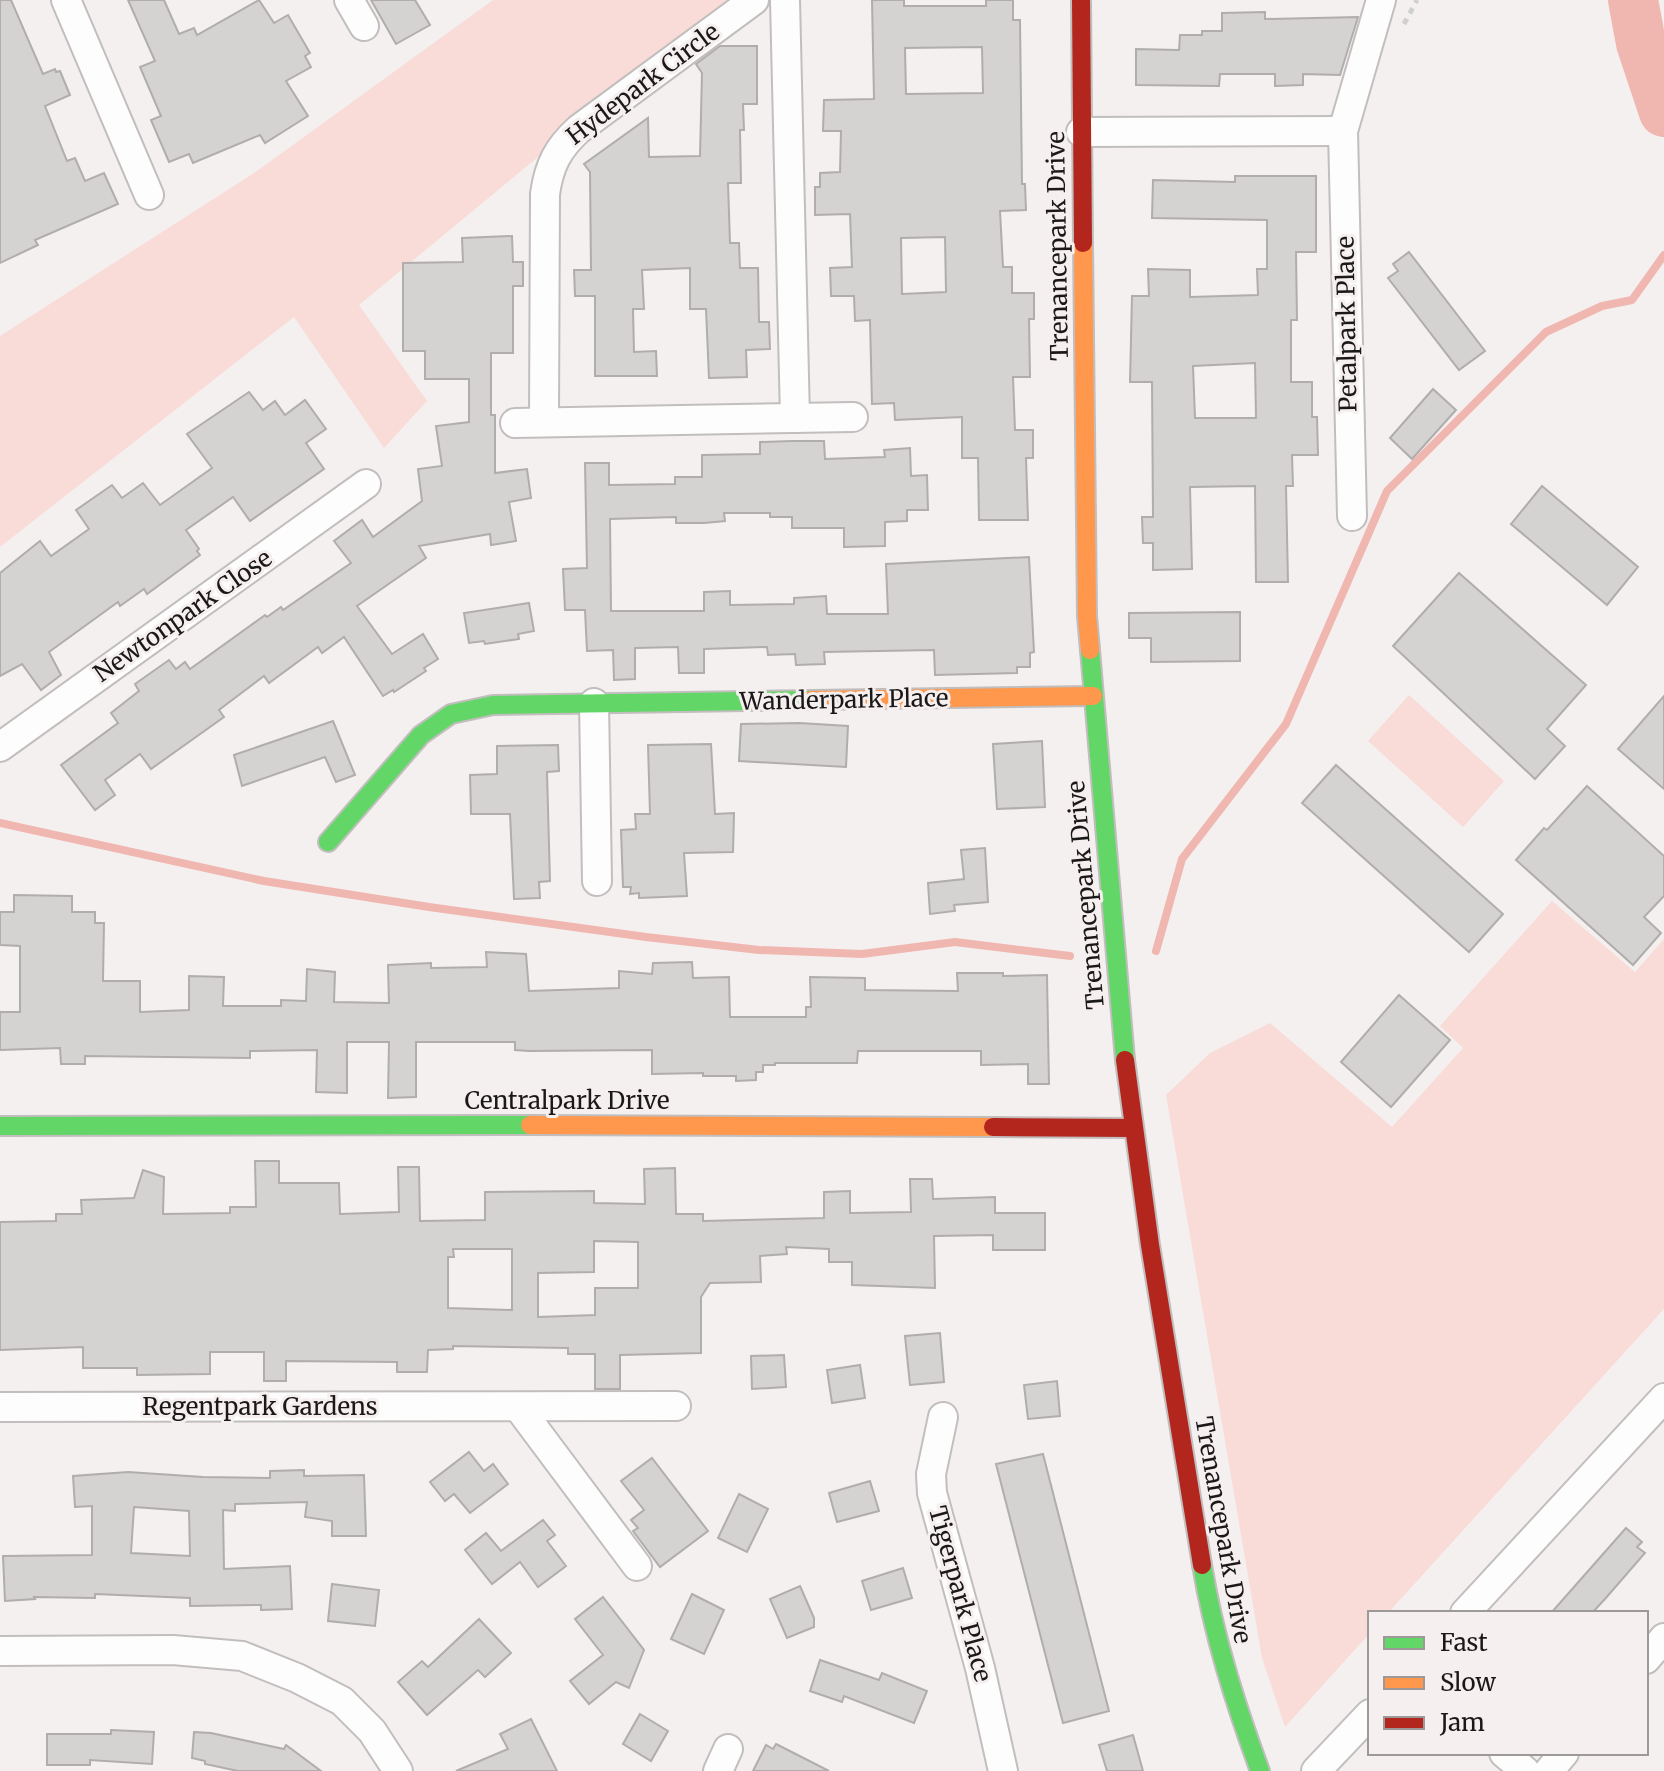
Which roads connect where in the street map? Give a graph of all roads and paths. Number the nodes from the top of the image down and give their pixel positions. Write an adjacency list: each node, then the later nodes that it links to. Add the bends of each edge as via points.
1 (66, 0): 10 (street)
2 (349, 0): 7 (street)
3 (754, 0): 13 (street, Hydepark Circle, via 579,129 555,155 545,194)
4 (785, 0): 12 (street)
5 (1081, 0): 9 (street, Trenancepark Drive)
6 (1381, 0): 8 (street, Petalpark Place)
7 (364, 26)
8 (1343, 131): 9 (street); 16 (street, Petalpark Place)
9 (1081, 132): 17 (street, Trenancepark Drive, via 1087,616)
10 (149, 195)
11 (853, 417): 12 (street)
12 (795, 418): 13 (street)
13 (544, 420): 14 (street)
14 (515, 423)
15 (366, 484): 19 (street, Newtonpark Close)
16 (1352, 516)
17 (1093, 696): 18 (street, Wanderpark Place); 23 (street, Trenancepark Drive)
18 (594, 703): 20 (street, Wanderpark Place, via 493,705 451,714 421,735); 21 (street)
19 (0, 747)
20 (328, 842)
21 (597, 881)
22 (0, 1126): 23 (street, Centralpark Drive)
23 (1133, 1128): 39 (street, Trenancepark Drive, via 1210,1614)
24 (1664, 1398): 30 (street)
25 (676, 1406): 27 (street, Regentpark Gardens)
26 (0, 1407): 27 (street, Regentpark Gardens)
27 (519, 1408): 29 (street)
28 (943, 1417): 38 (street, Tigerpark Place, via 932,1493)
29 (637, 1566)
30 (1467, 1611)
31 (1664, 1638): 33 (street)
32 (0, 1651): 37 (street, via 173,1650 242,1656 342,1701 372,1731)
33 (1648, 1657)
34 (1368, 1716): 40 (street)
35 (1506, 1755): 41 (street)
36 (1562, 1755): 42 (street)
37 (398, 1771)
38 (1003, 1771)
39 (1260, 1771)
40 (1316, 1771)
41 (1525, 1771)
42 (1549, 1771)

